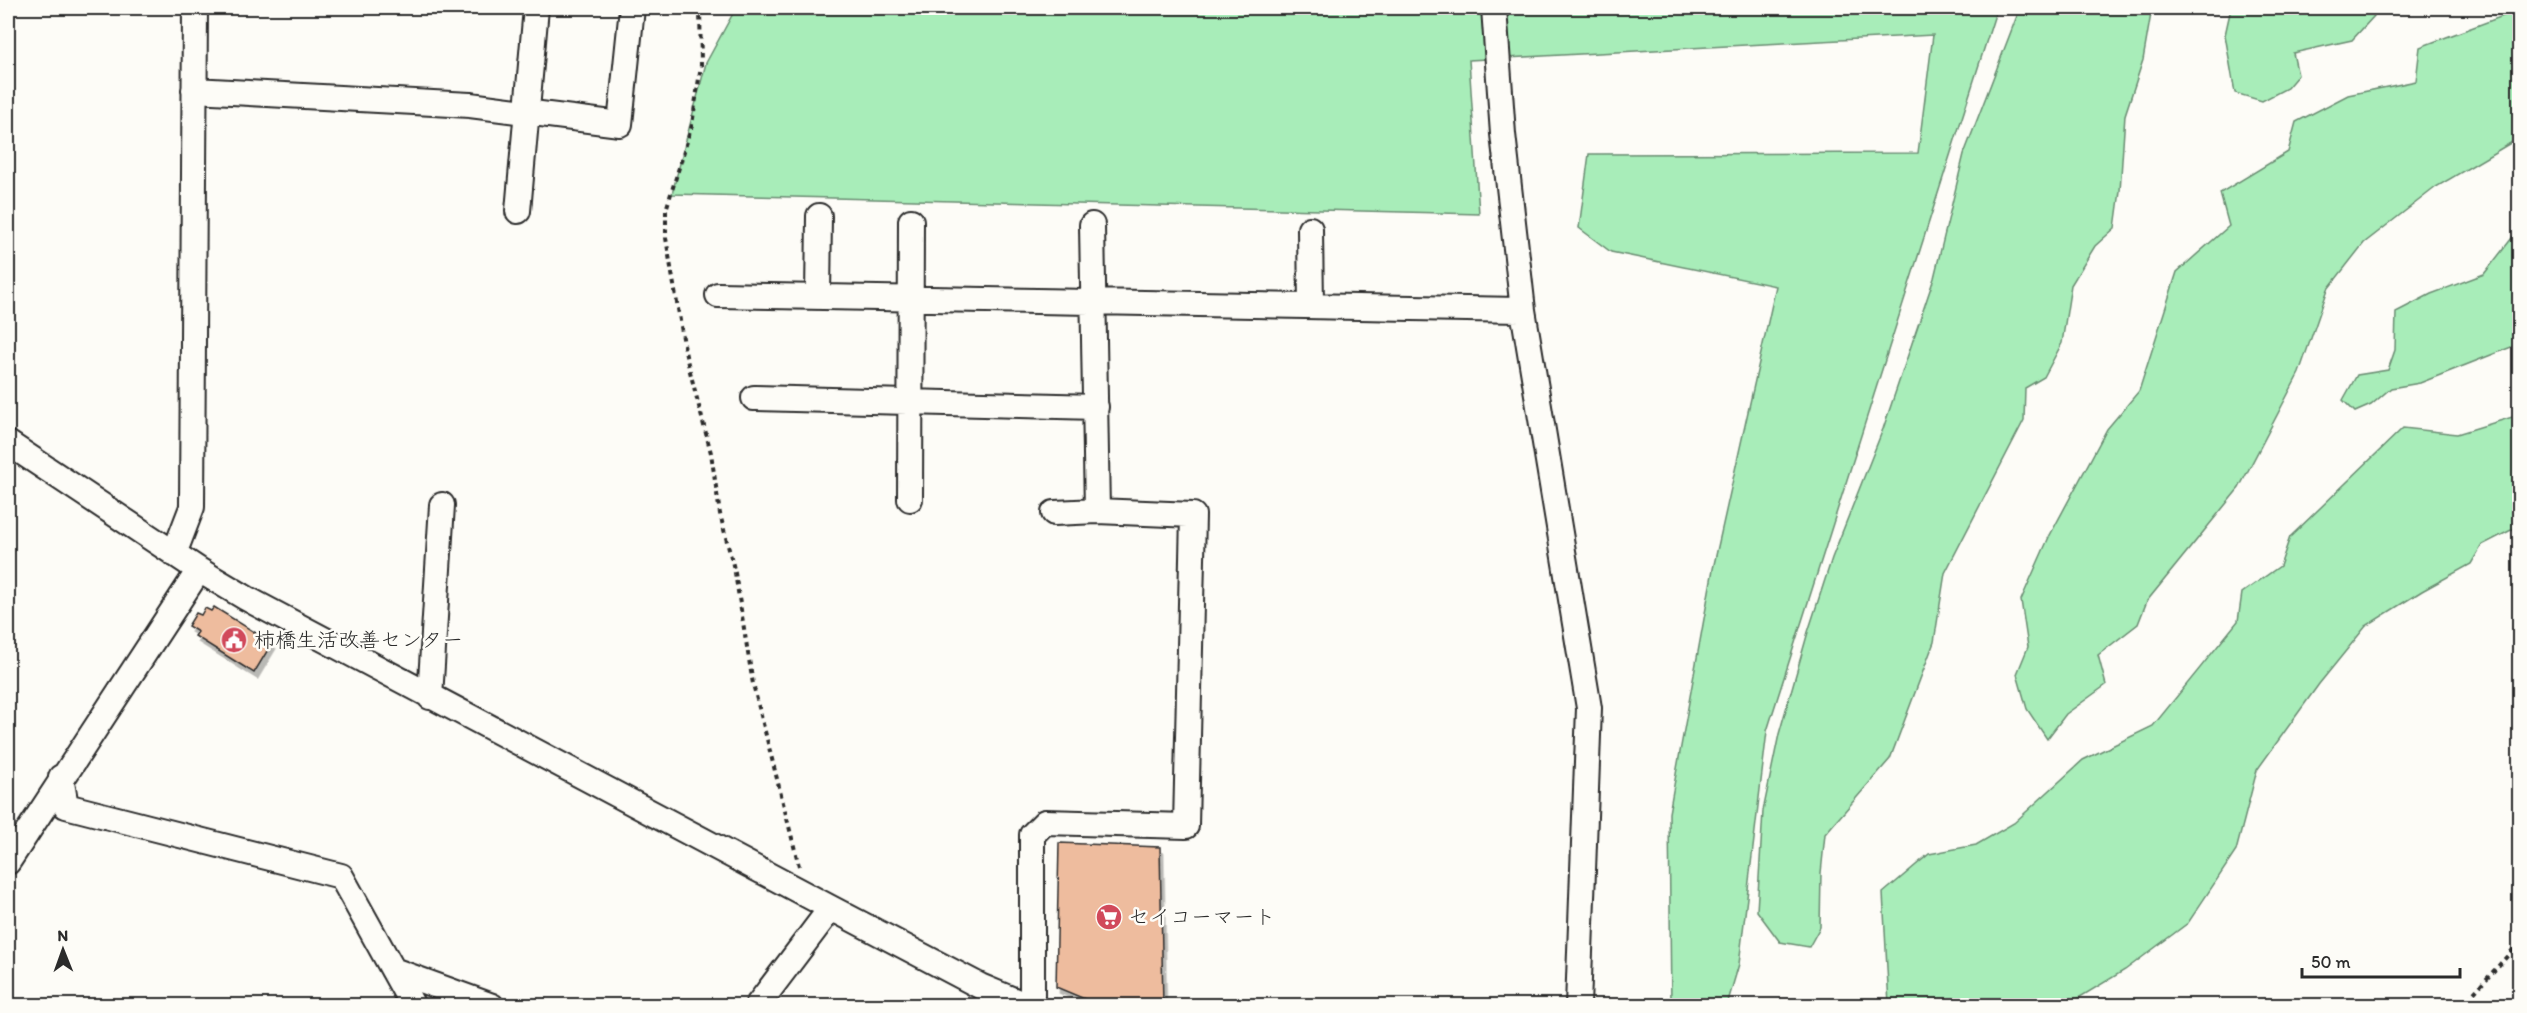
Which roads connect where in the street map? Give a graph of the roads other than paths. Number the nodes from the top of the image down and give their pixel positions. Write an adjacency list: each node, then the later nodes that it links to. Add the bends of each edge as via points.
1 (195, 8): 5 (street)
2 (536, 8): 6 (street)
3 (632, 8): 6 (street, via 620,124)
4 (1494, 8): 17 (street, via 1503,134)
5 (194, 90): 6 (street, via 470,105); 26 (street, via 192,507)
6 (526, 112): 7 (street)
7 (518, 211)
8 (819, 216): 13 (street)
9 (911, 221): 14 (street)
10 (1092, 225): 15 (street)
11 (1310, 229): 16 (street)
12 (718, 295): 13 (street)
13 (818, 297): 14 (street)
14 (910, 299): 15 (street); 19 (street)
15 (1094, 302): 16 (street); 20 (street)
16 (1311, 306): 17 (street)
17 (1523, 310): 37 (street, via 1589,708)
18 (754, 398): 19 (street)
19 (910, 403): 20 (street); 22 (street)
20 (1096, 407): 24 (street)
21 (8, 443): 26 (street)
22 (910, 499)
23 (442, 505): 28 (street)
24 (1097, 511): 25 (street); 36 (street, via 1192,515 1186,826 1045,822 1032,835)
25 (1054, 513)
26 (174, 554): 27 (street)
27 (199, 570): 28 (street); 29 (street)
28 (430, 697): 31 (street)
29 (61, 777): 30 (street); 32 (street, via 66,806 341,876)
30 (8, 862)
31 (831, 908): 35 (street); 36 (street, via 980,986)
32 (393, 970): 33 (street); 34 (street)
33 (413, 1005)
34 (492, 1005)
35 (757, 1005)
36 (1030, 1005)
37 (1578, 1005)

